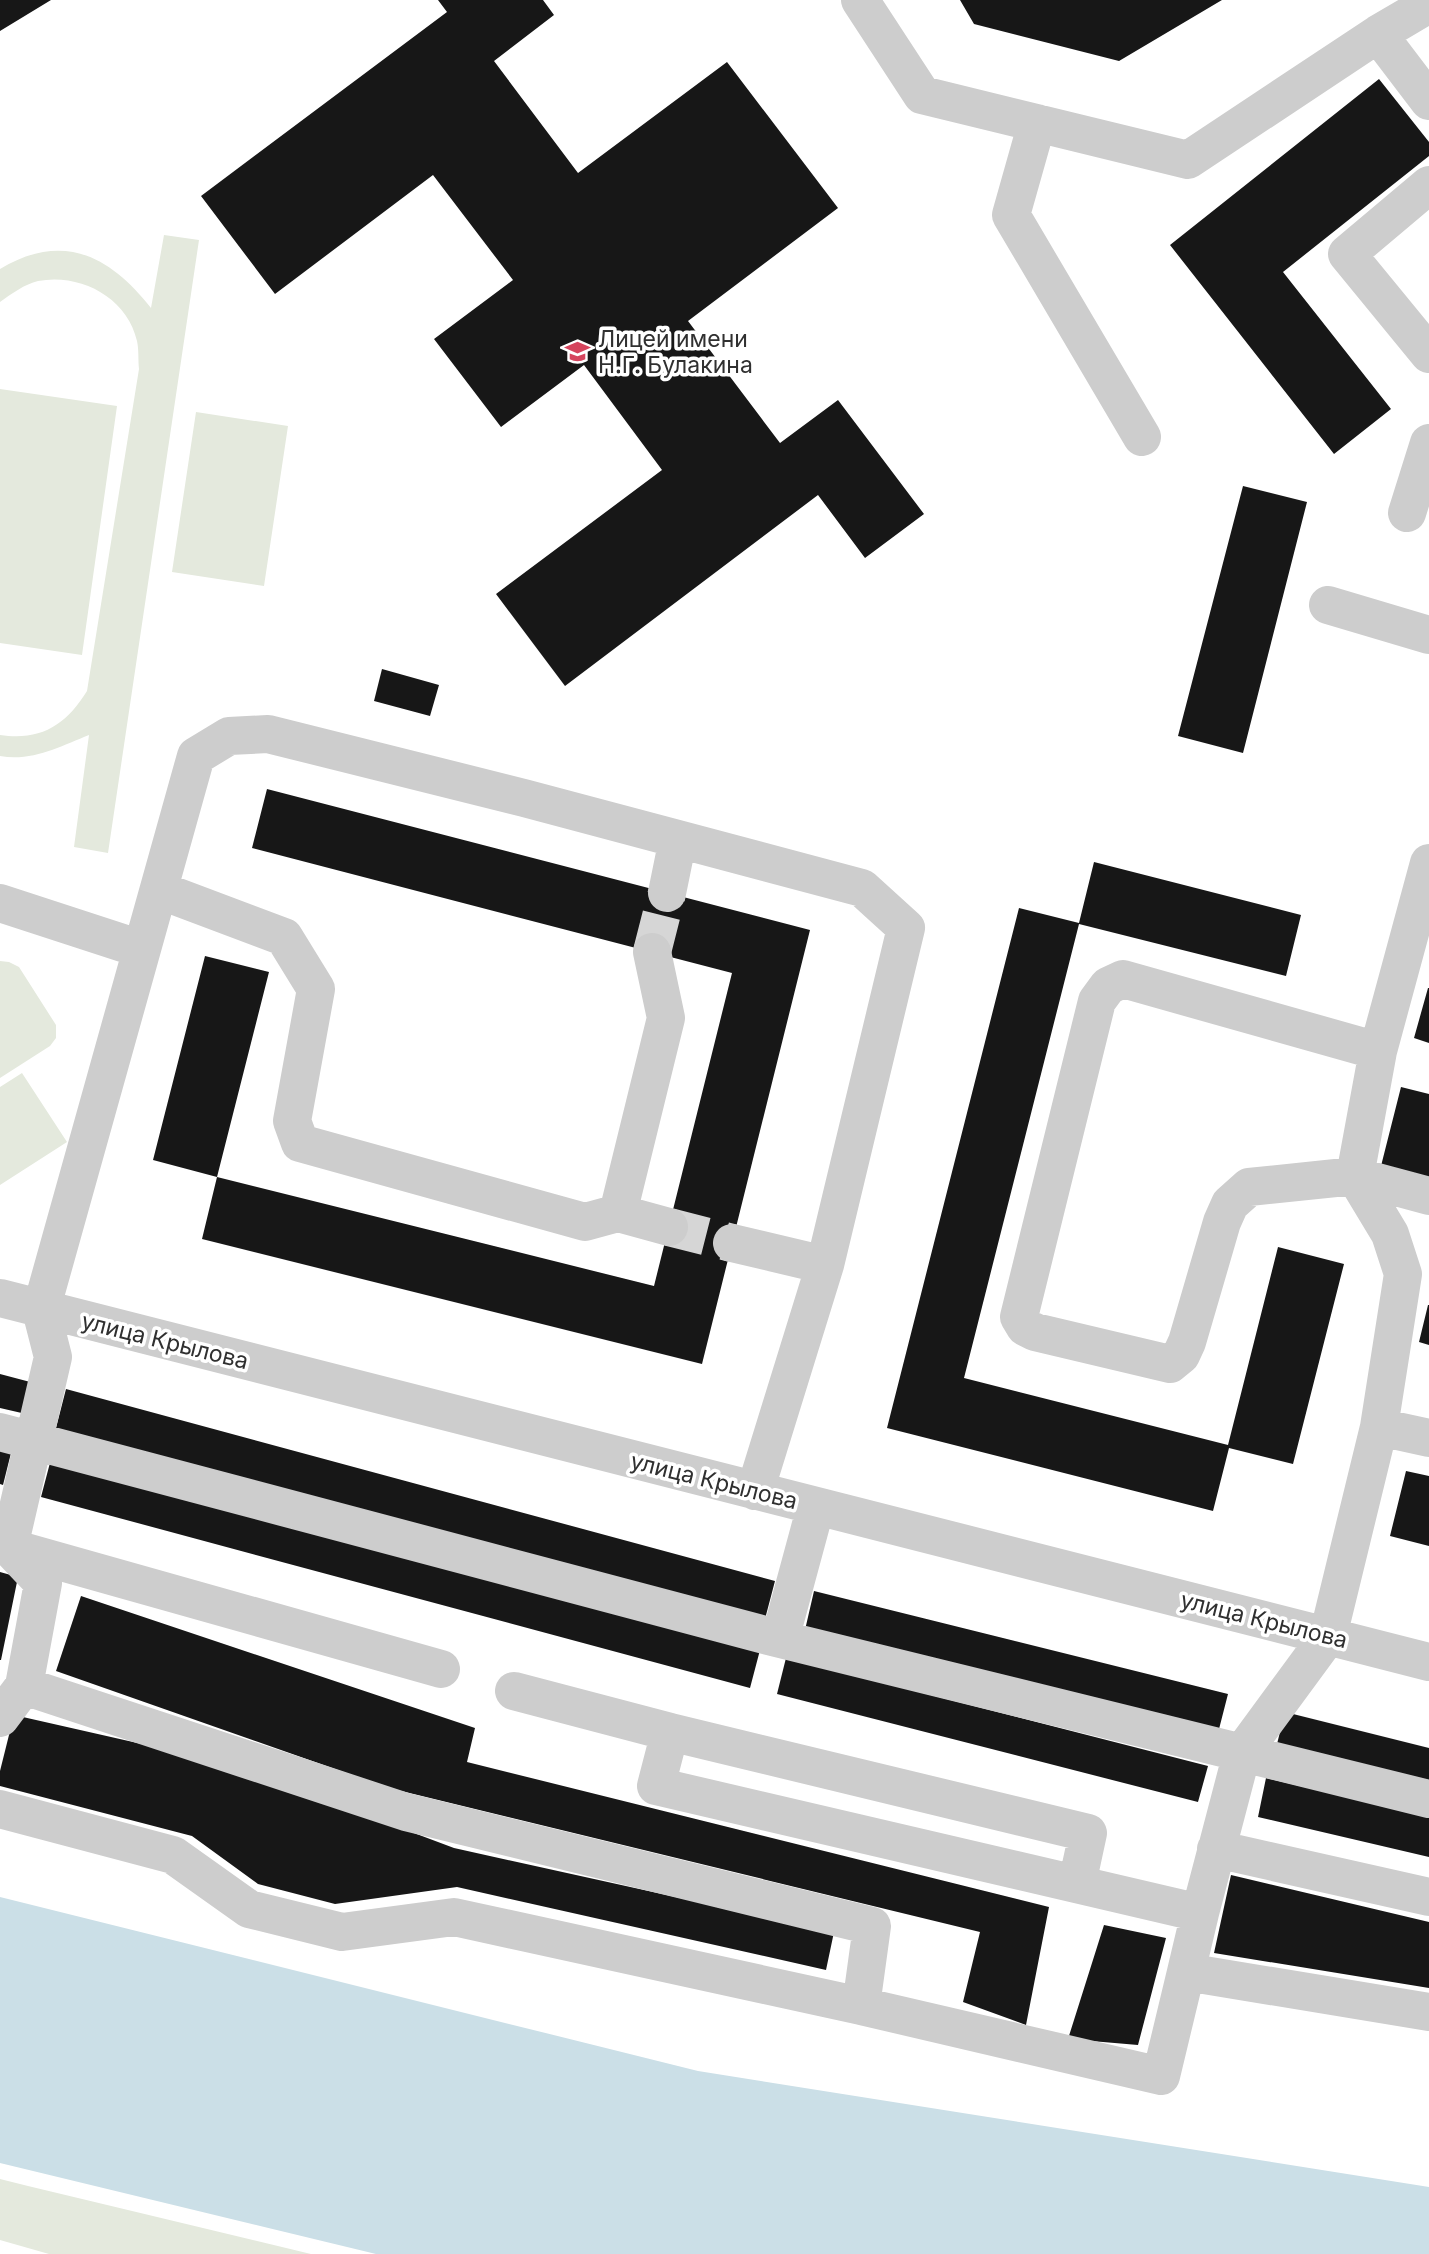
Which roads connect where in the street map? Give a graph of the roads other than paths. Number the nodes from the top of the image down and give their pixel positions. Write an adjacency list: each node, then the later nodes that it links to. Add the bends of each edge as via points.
1 (860, 0): 5 (street, via 922,95)
2 (1429, 4): 3 (street)
3 (1378, 34): 4 (street); 5 (street, via 1188,160)
4 (1429, 102)
5 (1037, 122): 8 (street, via 1011,215)
6 (1429, 185): 7 (street, via 1347,254)
7 (1429, 354)
8 (1142, 437)
9 (1429, 443): 10 (street)
10 (1407, 513)
11 (1328, 605): 12 (street)
12 (1429, 635)
13 (678, 839): 15 (street, via 268,734 229,736 196,756); 16 (street); 26 (street, via 862,888 906,928)
14 (1429, 863): 20 (street)
15 (159, 890): 18 (street); 23 (street, via 284,937 316,989 292,1121 300,1143 585,1222)
16 (667, 893)
17 (0, 903): 18 (street)
18 (141, 948): 29 (street)
19 (652, 952): 23 (street, via 666,1018)
20 (1378, 1051): 21 (street); 21 (street, via 1123,979 1108,986 1097,1001 1019,1317 1035,1332 1170,1364 1187,1342 1230,1204 1249,1187)
21 (1355, 1177): 22 (street); 27 (street)
22 (1429, 1196)
23 (618, 1213): 24 (street)
24 (669, 1227)
25 (732, 1244): 26 (street)
26 (825, 1265): 33 (street)
27 (1416, 1278): 30 (street)
28 (0, 1298): 29 (street, улица Крылова)
29 (41, 1310): 31 (street, via 53,1357); 33 (street, улица Крылова)
30 (1379, 1427): 32 (street); 36 (street)
31 (17, 1436): 35 (street); 37 (street)
32 (1429, 1438)
33 (755, 1491): 34 (street, улица Крылова)
34 (816, 1506): 36 (street, улица Крылова); 37 (street)
35 (4, 1546): 39 (street); 40 (street, via 43,1583)
36 (1328, 1636): 38 (street, улица Крылова); 44 (street)
37 (780, 1639): 44 (street)
38 (1429, 1662)
39 (441, 1669)
40 (24, 1686): 42 (street); 52 (street, via 406,1812 872,1926)
41 (514, 1691): 43 (street)
42 (0, 1718)
43 (670, 1732): 48 (street, via 1088,1833); 48 (street, via 656,1786)
44 (1242, 1753): 45 (street); 47 (street)
45 (1429, 1799)
46 (0, 1809): 52 (street, via 173,1855 249,1909 342,1932 454,1917)
47 (1216, 1849): 49 (street); 50 (street)
48 (1077, 1884): 50 (street)
49 (1429, 1897)
50 (1200, 1913): 51 (street)
51 (1186, 1972): 52 (street, via 1161,2076); 53 (street)
52 (860, 2006)
53 (1429, 2012)

